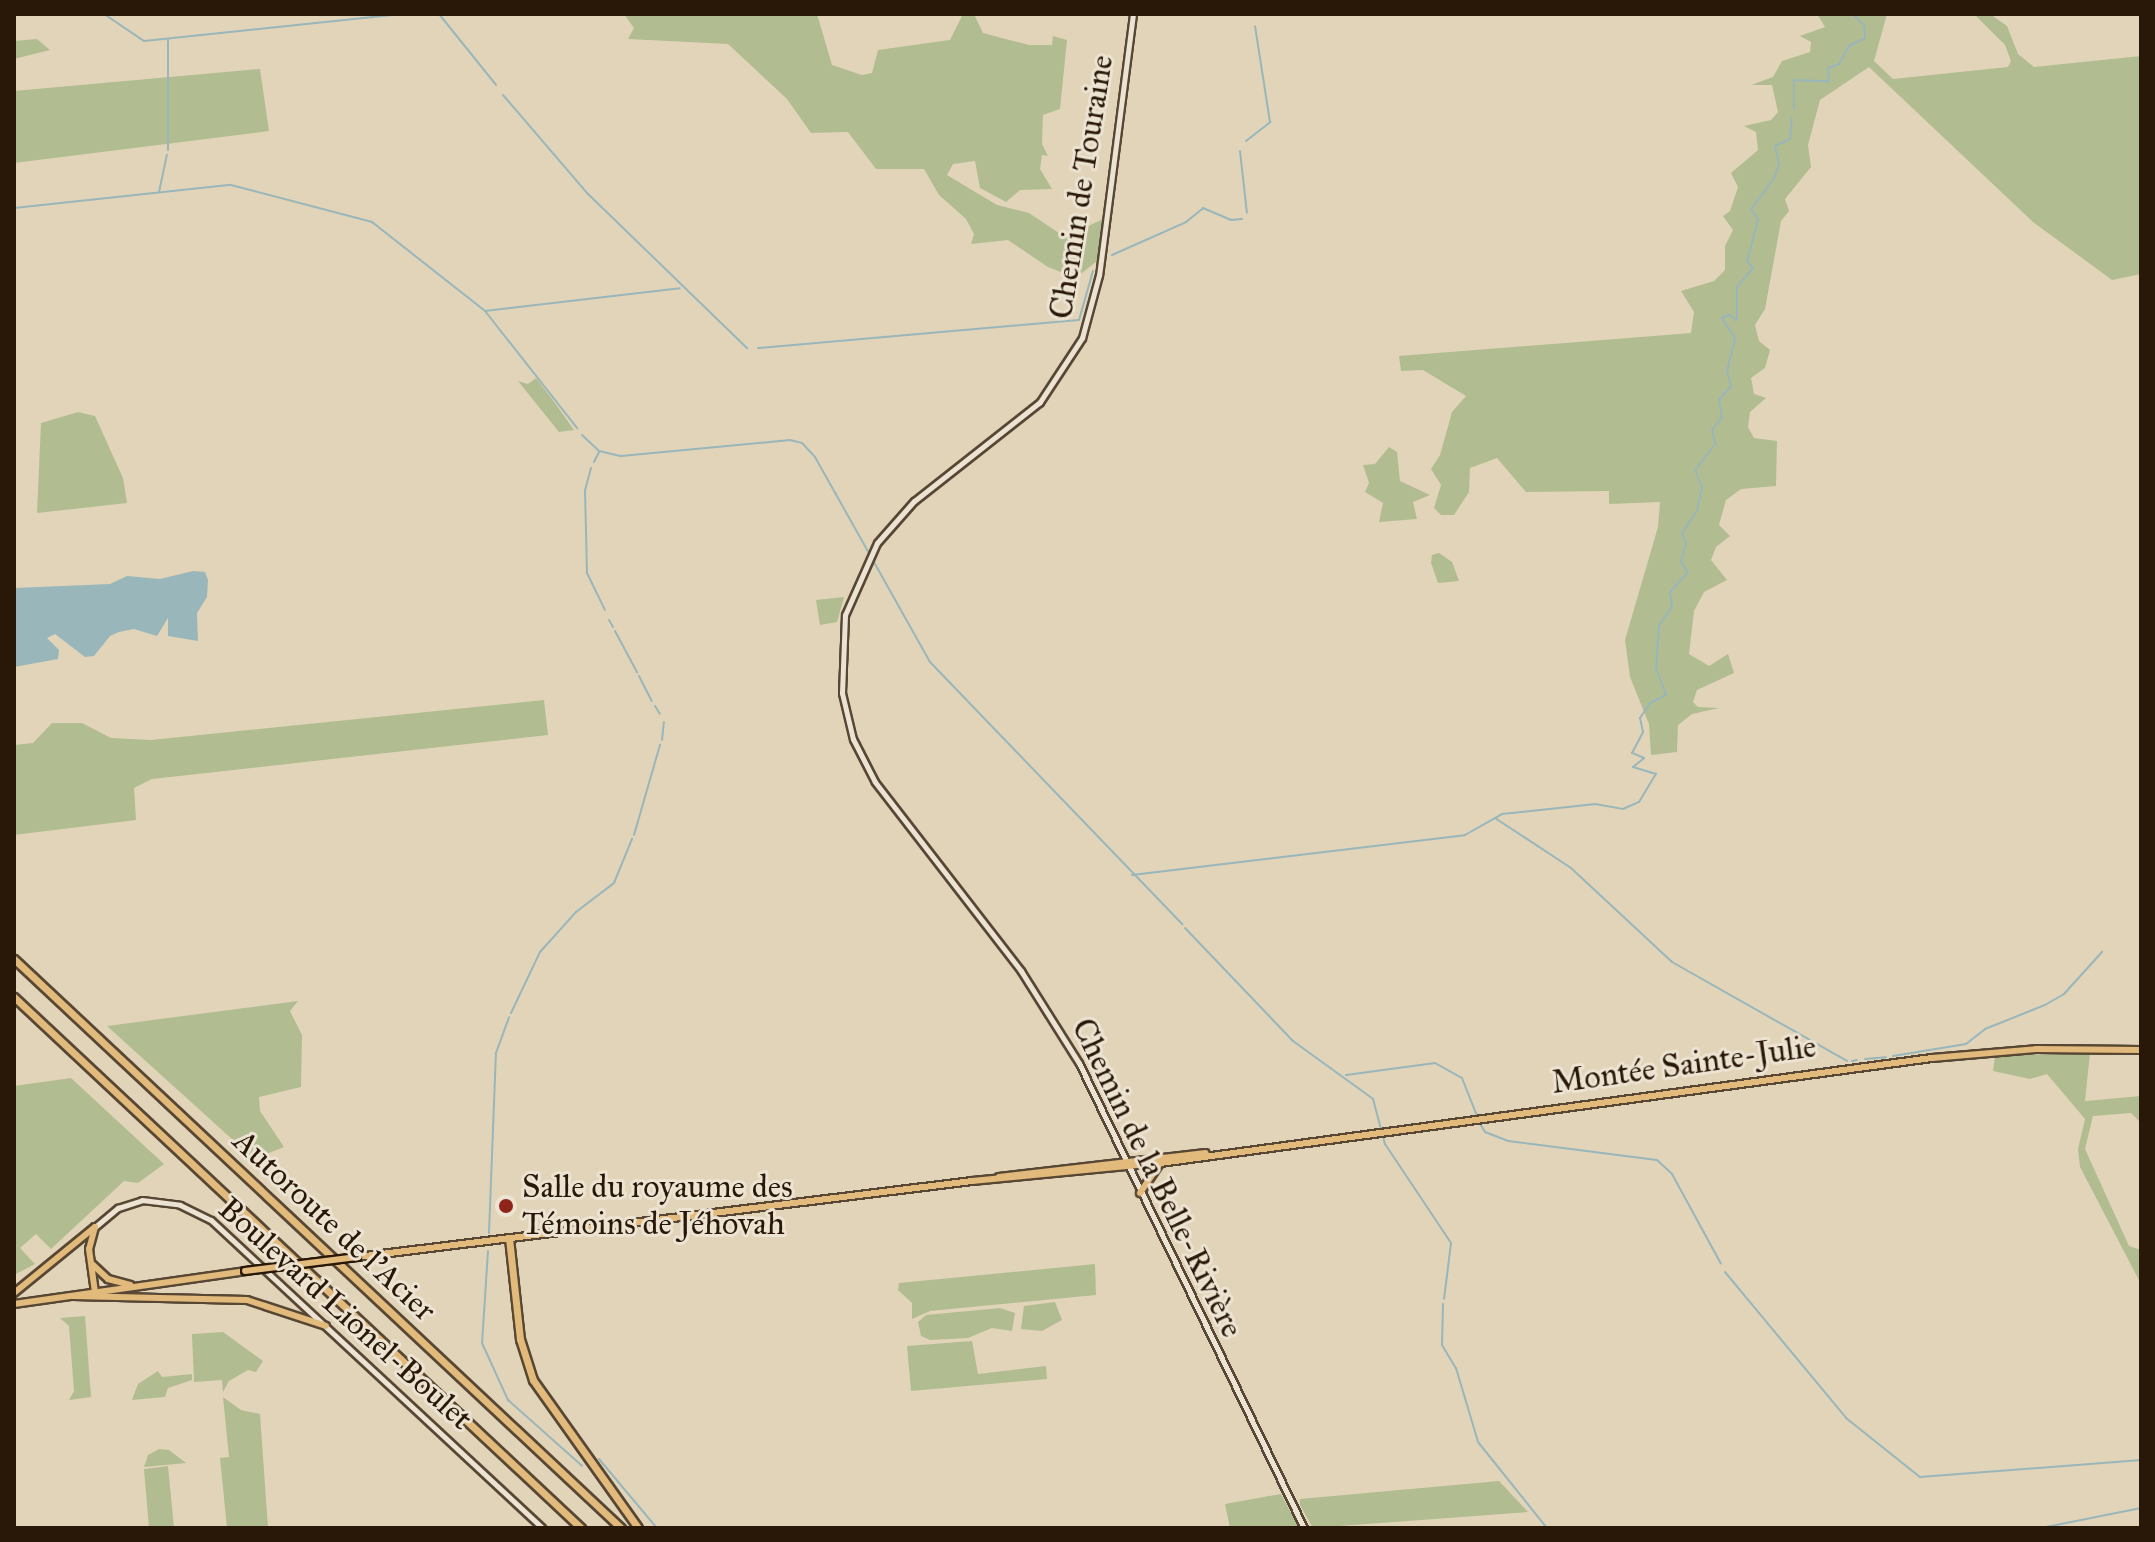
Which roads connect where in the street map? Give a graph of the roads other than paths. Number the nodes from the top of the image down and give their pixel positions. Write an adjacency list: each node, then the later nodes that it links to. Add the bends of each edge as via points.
1 (1133, 14): 2 (street, Chemin de Touraine, via 1099,275 1079,345 1040,402 915,501 866,560 848,605 840,649 843,700)
2 (857, 748): 8 (street, Chemin de la Belle-Rivière, via 880,788 1039,997)
3 (14, 959): 21 (highway, Autoroute de l'Acier)
4 (14, 997): 20 (highway, Autoroute de l'Acier)
5 (2141, 1050): 6 (main road, Montée Sainte-Julie, via 1992,1051)
6 (1236, 1151): 7 (main road, Montée Sainte-Julie); 8 (main road, Montée Sainte-Julie)
7 (1160, 1163): 8 (main road, Montée Sainte-Julie); 9 (main road)
8 (1128, 1164): 9 (street, Chemin de la Belle-Rivière); 11 (main road, Montée Sainte-Julie)
9 (1140, 1193): 23 (street, Chemin de la Belle-Rivière)
10 (95, 1227): 12 (main road); 15 (main road); 18 (street, Boulevard Lionel-Boulet, via 114,1210 136,1201 192,1210 223,1230)
11 (509, 1238): 13 (main road, Montée Sainte-Julie, bridge); 22 (highway, via 520,1339 533,1380)
12 (91, 1263): 13 (main road, via 108,1279); 14 (main road)
13 (133, 1286): 14 (main road, Montée Sainte-Julie)
14 (95, 1292): 16 (main road)
15 (14, 1293)
16 (73, 1296): 17 (main road); 18 (main road, via 238,1299)
17 (14, 1304)
18 (326, 1326): 19 (street, Boulevard Lionel-Boulet)
19 (542, 1528)
20 (581, 1528)
21 (621, 1528)
22 (638, 1528)
23 (1304, 1528)

